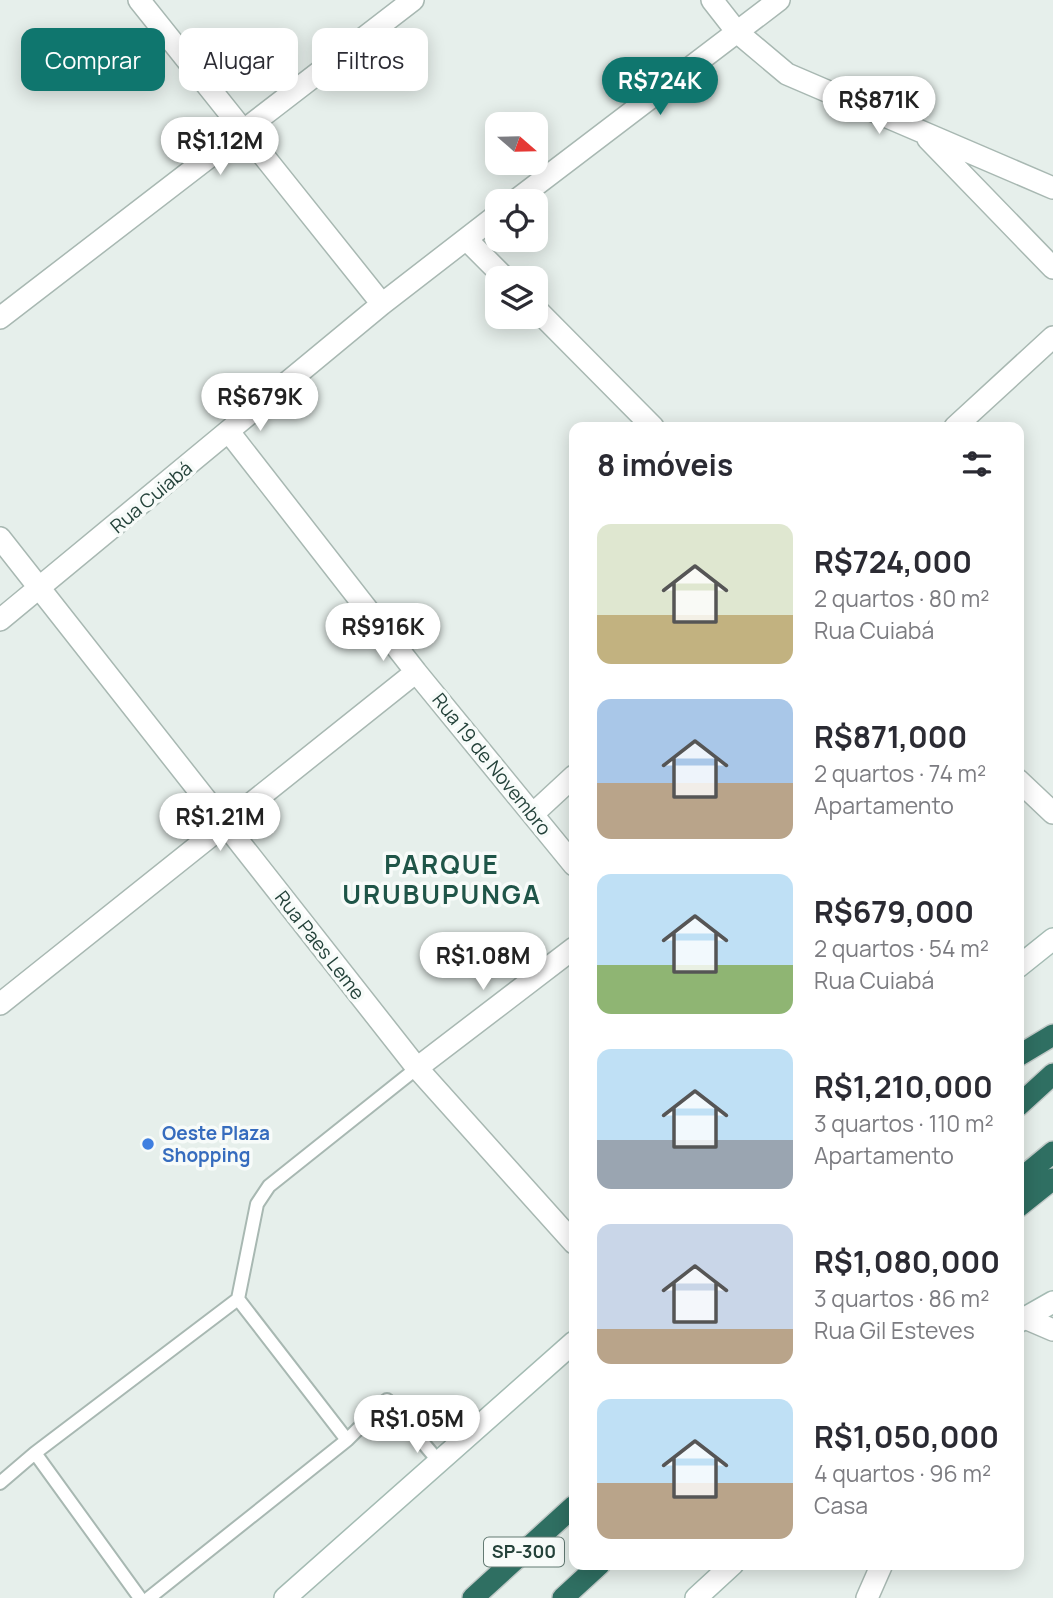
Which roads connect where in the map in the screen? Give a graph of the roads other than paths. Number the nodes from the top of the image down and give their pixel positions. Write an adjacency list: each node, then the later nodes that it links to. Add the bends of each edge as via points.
1 (139, 0): 7 (street)
2 (413, 0): 7 (street)
3 (712, 0): 5 (street)
4 (779, 0): 5 (street)
5 (737, 32): 6 (street, via 787,74); 9 (street)
6 (919, 130): 8 (street); 13 (street)
7 (245, 132): 14 (street); 15 (street)
8 (1053, 188)
9 (531, 189)
10 (485, 224): 11 (street, Rua Cuiabá)
11 (466, 239): 12 (street); 14 (street, Rua Cuiabá)
12 (493, 266)
13 (1053, 268)
14 (382, 304): 20 (street, Rua Cuiabá)
15 (0, 318)
16 (548, 321): 18 (street)
17 (1053, 337): 19 (street)
18 (648, 422)
19 (960, 422)
20 (229, 432): 22 (street, Rua Cuiabá); 24 (street, Rua 19 de Novembro)
21 (0, 537): 22 (street, Rua Paes Leme)
22 (41, 589): 23 (street, Rua Cuiabá); 29 (street, Rua Paes Leme)
23 (0, 620)
24 (416, 672): 27 (street, Rua 19 de Novembro); 29 (street)
25 (569, 781): 27 (street)
26 (1024, 786): 28 (street)
27 (534, 813): 30 (street, Rua 19 de Novembro)
28 (1053, 813)
29 (225, 823): 34 (street); 37 (street, Rua Paes Leme)
30 (569, 858)
31 (1053, 939): 33 (street)
32 (569, 952): 37 (street)
33 (1024, 962)
34 (0, 1004)
35 (1053, 1035): 36 (highway)
36 (1024, 1052)
37 (417, 1068): 44 (street, Rua Paes Leme); 45 (lane, via 268,1186 257,1204)
38 (1053, 1074): 39 (highway)
39 (1024, 1101)
40 (1053, 1152): 41 (highway)
41 (1024, 1176)
42 (1053, 1178): 43 (highway)
43 (1024, 1202)
44 (569, 1237)
45 (238, 1299): 51 (lane); 52 (lane)
46 (1053, 1302): 47 (street)
47 (1024, 1319)
48 (1024, 1321): 49 (street)
49 (1053, 1330)
50 (569, 1347): 53 (street)
51 (347, 1440): 53 (lane, via 387,1400); 60 (lane)
52 (35, 1453): 54 (lane); 59 (lane)
53 (440, 1463): 61 (street)
54 (0, 1483)
55 (569, 1511): 62 (highway, SP-300)
56 (593, 1570): 63 (highway, SP-300)
57 (726, 1570): 64 (street)
58 (879, 1570): 65 (street)
59 (140, 1598)
60 (149, 1598)
61 (285, 1598)
62 (473, 1598)
63 (563, 1598)
64 (696, 1598)
65 (867, 1598)

